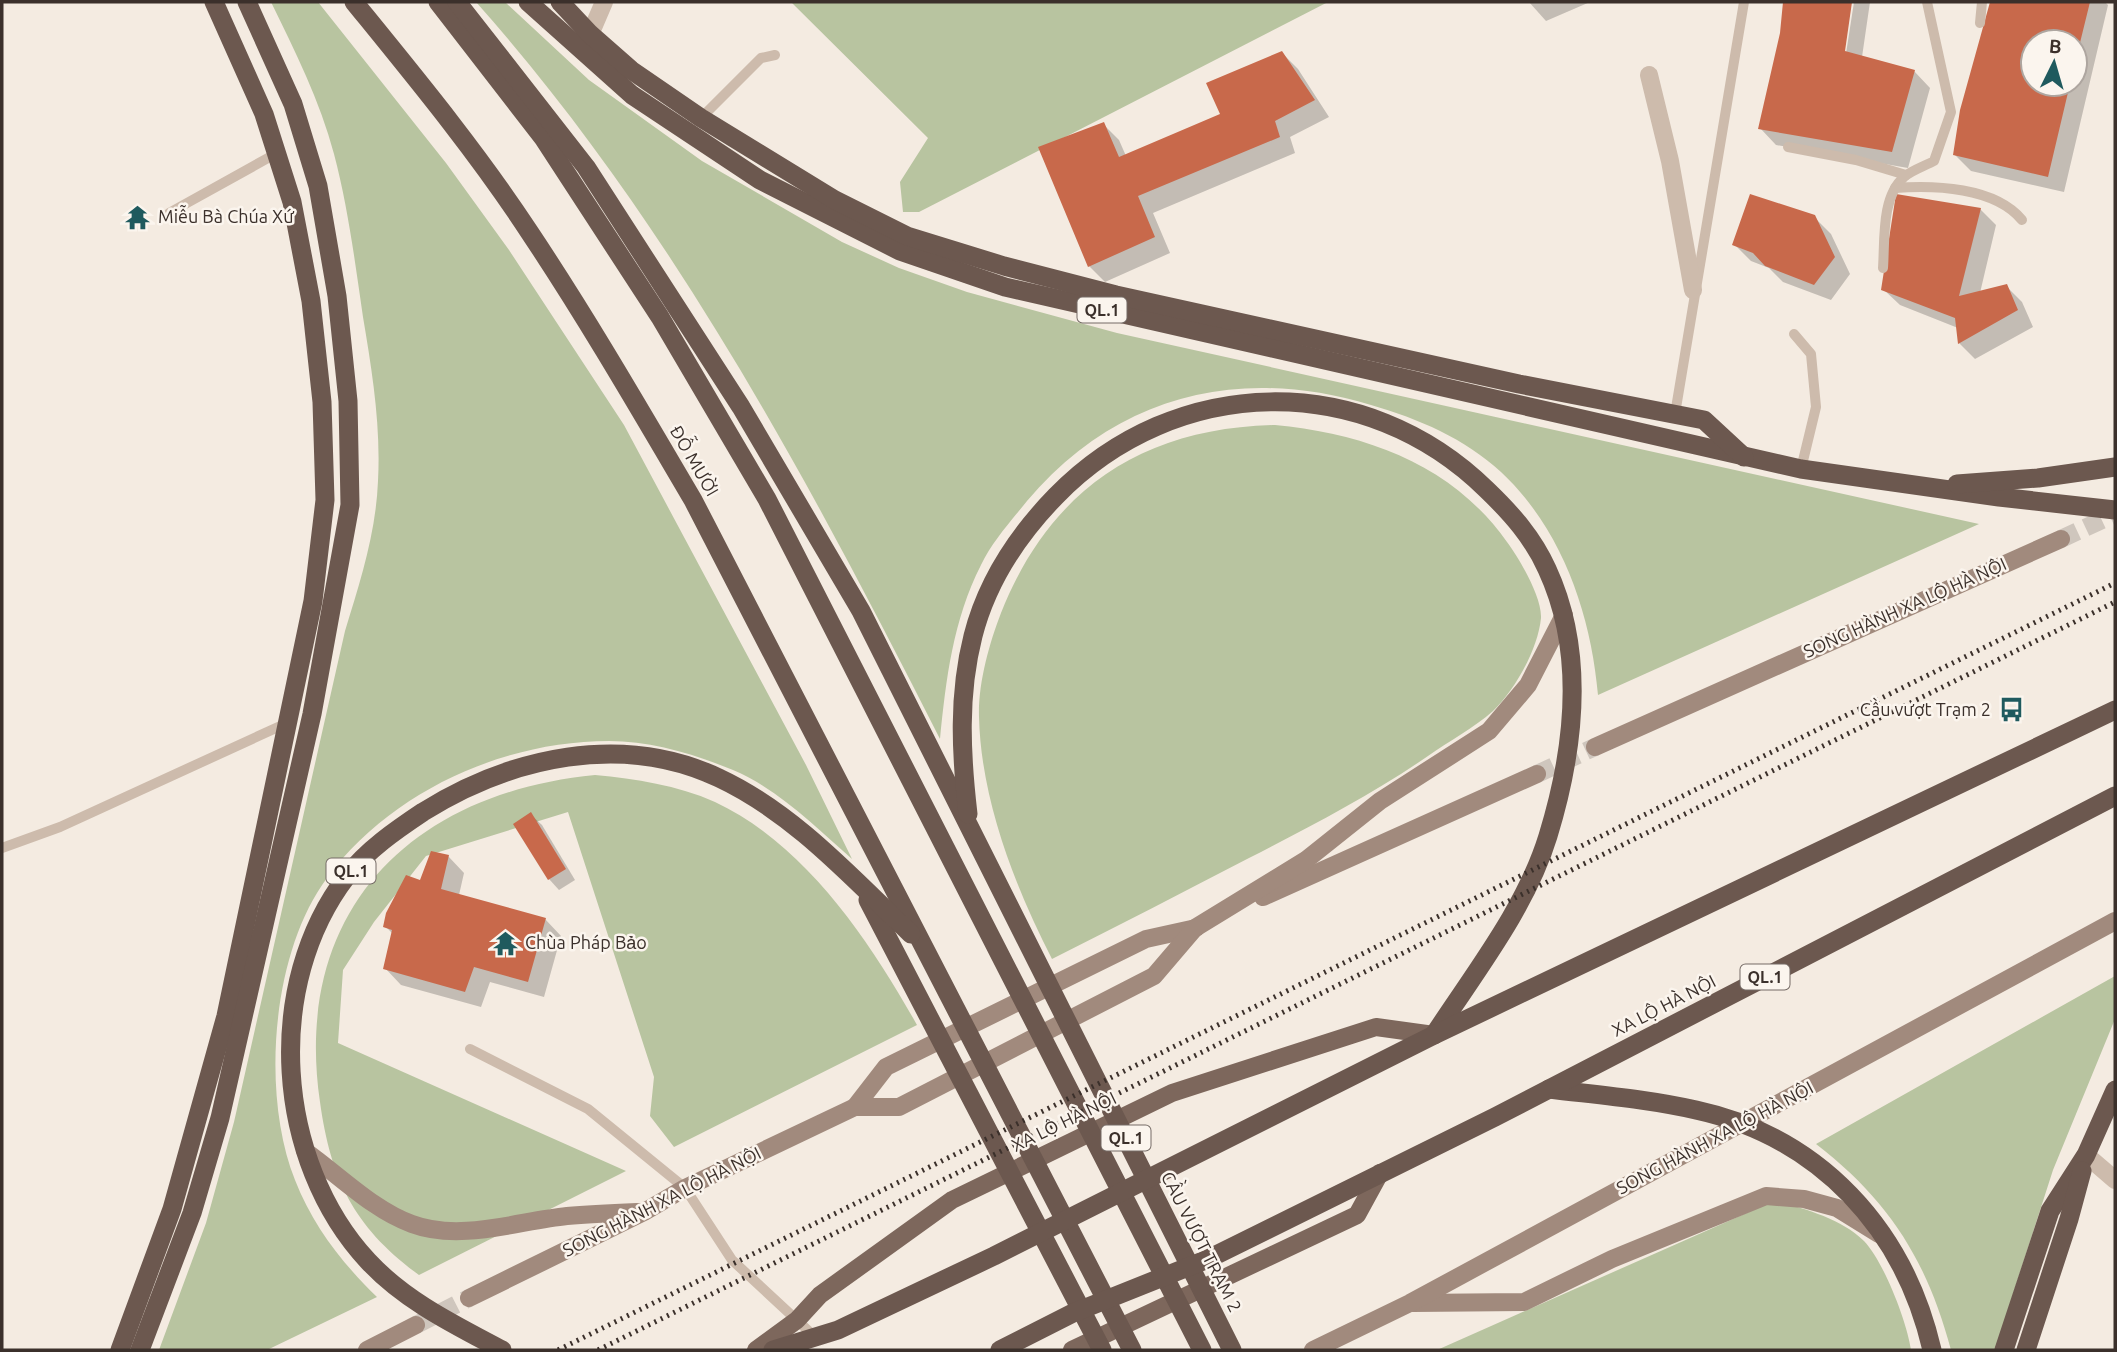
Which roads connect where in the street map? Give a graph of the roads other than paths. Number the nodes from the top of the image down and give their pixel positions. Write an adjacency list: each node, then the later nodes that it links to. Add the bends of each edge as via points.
1 (214, 2): 19 (highway)
2 (247, 2): 65 (highway, via 293,104 318,186 345,375 350,505 312,714 220,1118 192,1213)
3 (354, 2): 46 (highway, ĐỖ MƯỜI / QL.1, via 435,101 530,232 619,374 693,500)
4 (438, 2): 43 (highway, QL.1, via 544,139 660,317 767,499)
5 (457, 2): 40 (highway, QL.1, via 586,167 741,407 861,611)
6 (528, 2): 14 (highway, QL.1)
7 (560, 2): 13 (highway, QL.1)
8 (604, 2): 13 (street)
9 (1744, 2): 25 (lane)
10 (1927, 2): 20 (lane, via 1951,112 1934,161)
11 (1982, 2): 12 (lane)
12 (1980, 23)
13 (590, 34): 14 (street); 17 (highway, QL.1, via 631,70)
14 (582, 52): 28 (highway, QL.1, via 632,95 760,180 900,251 1005,287)
15 (775, 55): 17 (lane, via 761,58)
16 (1649, 75): 25 (street)
17 (701, 118): 27 (highway, QL.1, via 835,200 907,236 1004,266 1519,384)
18 (1788, 147): 20 (lane, via 1856,160)
19 (277, 153): 22 (lane); 36 (highway, via 292,202 311,301 322,402 325,500 313,601)
20 (1906, 176): 21 (lane)
21 (1895, 188): 23 (lane, via 1944,188 1994,200); 24 (lane, via 1886,220)
22 (169, 213)
23 (2022, 220)
24 (1883, 268)
25 (1693, 290): 27 (lane)
26 (1794, 334): 30 (lane, via 1811,354 1816,407)
27 (1675, 414): 28 (highway, QL.1, via 1704,421)
28 (1745, 457): 30 (highway, QL.1)
29 (2115, 467): 31 (highway)
30 (1801, 469): 31 (highway, QL.1)
31 (1925, 487): 32 (highway, QL.1)
32 (2115, 510)
33 (2061, 538): 37 (main road, SONG HÀNH XA LỘ HÀ NỘI)
34 (1564, 615): 40 (highway, QL.1, via 1548,570 1526,530 1463,466 1405,430 1334,409 1253,402 1189,413 1153,425 1093,461 1040,512 1017,540 983,604 968,659 961,714); 45 (main road, via 1528,685 1489,731 1380,801 1306,860); 47 (highway, QL.1, via 1572,710 1563,778 1547,839 1504,928)
35 (2115, 710): 47 (highway)
36 (290, 722): 41 (lane, via 60,827); 64 (highway, via 201,1113 172,1209)
37 (1595, 747)
38 (1537, 774): 45 (main road, SONG HÀNH XA LỘ HÀ NỘI)
39 (2115, 796): 49 (highway, XA LỘ HÀ NỘI / QL.1)
40 (970, 830): 43 (highway, QL.1); 75 (highway, CẦU VƯỢT TRẠM 2 / QL.1)
41 (2, 848)
42 (862, 887): 46 (highway, QL.1); 52 (highway, QL.1, via 755,799 719,778 683,765 648,757 564,756 479,782 439,802 375,846 326,908 298,987 291,1035 292,1087); 72 (highway, QL.1)
43 (981, 916): 74 (highway, QL.1)
44 (2115, 921): 60 (main road, SONG HÀNH XA LỘ HÀ NỘI)
45 (1195, 928): 51 (main road, SONG HÀNH XA LỘ HÀ NỘI, via 1146,939 886,1067); 51 (main road, SONG HÀNH XA LỘ HÀ NỘI, via 1154,976 899,1107)
46 (922, 944): 73 (highway, ĐỖ MƯỜI / QL.1)
47 (1434, 1035): 61 (main road, XA LỘ HÀ NỘI, via 1376,1027 1172,1093 952,1200 820,1295); 63 (highway, via 994,1256)
48 (470, 1049): 56 (lane, via 588,1109)
49 (1549, 1089): 54 (highway, XA LỘ HÀ NỘI / QL.1); 58 (highway, via 1699,1110 1755,1129 1835,1180)
50 (2115, 1090): 53 (highway)
51 (855, 1107): 56 (main road, SONG HÀNH XA LỘ HÀ NỘI)
52 (305, 1151): 57 (main road, via 379,1206 413,1224 442,1230); 67 (highway, QL.1, via 336,1222 369,1262 409,1298)
53 (2086, 1156): 55 (street); 78 (highway, via 2050,1211); 79 (highway)
54 (1380, 1173): 70 (highway, XA LỘ HÀ NỘI / QL.1, via 1208,1259 1073,1313); 71 (main road, via 1357,1215)
55 (2115, 1180)
56 (685, 1188): 57 (main road, SONG HÀNH XA LỘ HÀ NỘI); 61 (lane, via 732,1260)
57 (644, 1212): 59 (main road, SONG HÀNH XA LỘ HÀ NỘI)
58 (1885, 1237): 60 (main road, via 1837,1208 1766,1196 1624,1254 1524,1302); 77 (highway, via 1906,1270)
59 (470, 1298)
60 (1410, 1303): 76 (main road, SONG HÀNH XA LỘ HÀ NỘI)
61 (797, 1320): 63 (lane); 68 (main road, XA LỘ HÀ NỘI)
62 (416, 1325): 66 (main road)
63 (815, 1337): 69 (highway)
64 (120, 1350)
65 (141, 1350)
66 (367, 1350)
67 (502, 1350)
68 (756, 1350)
69 (774, 1350)
70 (1000, 1350)
71 (1072, 1350)
72 (1102, 1350)
73 (1132, 1350)
74 (1202, 1350)
75 (1232, 1350)
76 (1313, 1350)
77 (1932, 1350)
78 (2004, 1350)
79 (2026, 1350)

